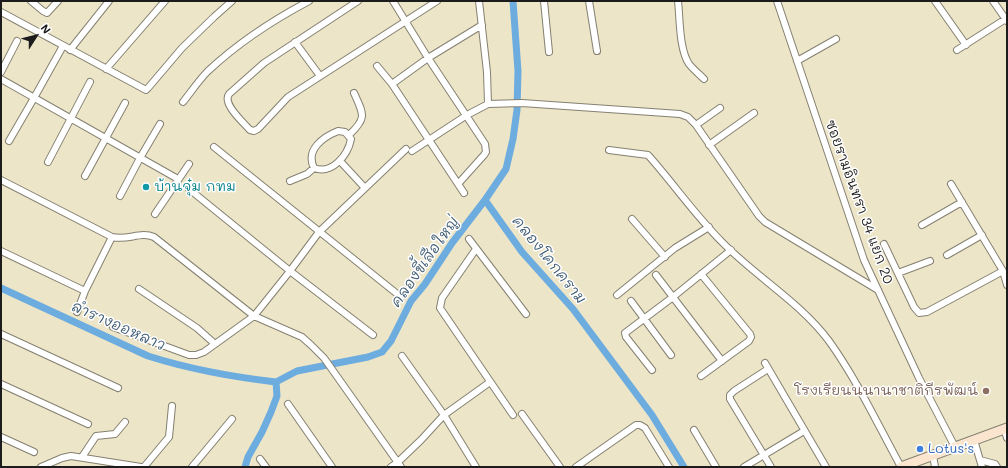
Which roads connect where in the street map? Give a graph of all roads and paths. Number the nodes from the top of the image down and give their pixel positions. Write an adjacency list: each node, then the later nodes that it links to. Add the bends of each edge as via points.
1 (31, 1): 2 (street, via 47,13)
2 (58, 1)
3 (109, 1): 26 (street)
4 (165, 1): 33 (street)
5 (232, 1): 33 (street, via 182,48 148,88 144,89)
6 (309, 1): 42 (street, via 255,33 208,72)
7 (358, 1): 23 (street)
8 (393, 1): 19 (street)
9 (437, 1): 19 (street)
10 (479, 1): 20 (street)
11 (544, 1): 29 (street)
12 (589, 1): 28 (street)
13 (678, 1): 37 (street, via 686,57)
14 (777, 1): 31 (street, ซอยรามอินทรา 34 แยก 20)
15 (935, 1): 24 (street)
16 (993, 1): 18 (street)
17 (1, 12): 25 (street)
18 (1006, 19): 24 (street)
19 (406, 21): 30 (street); 35 (street)
20 (482, 25): 30 (street); 44 (street)
21 (836, 39): 31 (street)
22 (17, 41): 34 (street)
23 (295, 42): 35 (street); 35 (street, via 264,63 229,94 228,105 250,130 254,131 288,97)
24 (966, 44): 27 (street)
25 (63, 46): 26 (street); 41 (street)
26 (70, 50): 33 (street)
27 (957, 50)
28 (597, 51)
29 (549, 52)
30 (428, 58): 39 (street); 47 (street)
31 (797, 61): 96 (street, ซอยรามอินทรา 34 แยก 20, via 864,260)
32 (377, 66): 39 (street)
33 (106, 69)
34 (1, 72)
35 (320, 76)
36 (1, 78): 41 (street)
37 (704, 80)
38 (90, 82): 48 (street)
39 (392, 84): 54 (street)
40 (354, 94): 51 (street, via 362,116 361,122)
41 (34, 98): 48 (street); 53 (street)
42 (183, 102)
43 (125, 103): 52 (street)
44 (488, 104): 47 (street); 50 (street, via 522,103 680,114 688,117)
45 (720, 108): 50 (street)
46 (754, 113): 55 (street)
47 (467, 115): 54 (street); 67 (street, via 484,141 486,152)
48 (71, 119): 52 (street); 60 (street)
49 (160, 124): 58 (street)
50 (696, 125): 55 (street)
51 (349, 135): 59 (street, via 350,146); 62 (street, via 338,131 321,140 312,153 311,162)
52 (105, 138): 58 (street); 63 (street)
53 (9, 141)
54 (429, 141): 67 (street); 70 (street, via 409,150)
55 (709, 145): 96 (street, via 765,222)
56 (214, 147): 78 (street)
57 (609, 150): 77 (street, via 648,155)
58 (140, 158): 64 (street); 72 (street)
59 (340, 161): 62 (street, via 326,169); 70 (street)
60 (48, 162)
61 (189, 164): 64 (street)
62 (314, 168): 66 (street, via 307,174)
63 (85, 176)
64 (178, 179): 74 (street)
65 (1, 180): 80 (street)
66 (290, 180)
67 (458, 184): 71 (street)
68 (951, 184): 73 (street)
69 (189, 188): 89 (street)
70 (365, 188): 78 (street)
71 (464, 193)
72 (120, 196)
73 (962, 202): 76 (street); 79 (street)
74 (155, 214)
75 (632, 218): 87 (street)
76 (922, 225)
77 (708, 227): 84 (street); 87 (street)
78 (319, 232): 89 (street); 99 (street)
79 (982, 235): 86 (street); 90 (street)
80 (112, 237): 97 (street); 104 (street, via 120,239 146,234 154,237)
81 (468, 238): 83 (street)
82 (884, 244): 91 (street)
83 (476, 249): 103 (street); 117 (street, via 442,298 440,308)
84 (730, 250): 92 (street); 156 (street, via 811,320 828,340 846,366)
85 (1, 251): 97 (street)
86 (947, 255)
87 (665, 257): 98 (street)
88 (930, 261): 91 (street)
89 (290, 271): 104 (street); 107 (street)
90 (1003, 271): 91 (street, via 923,313 919,313 914,307); 94 (street)
91 (898, 273)
92 (702, 274): 100 (street); 112 (street, via 751,338)
93 (656, 276): 100 (street)
94 (1007, 285)
95 (139, 289): 109 (street, via 197,328)
96 (878, 290): 133 (street, ซอยรามอินทรา 34 แยก 20, via 919,378)
97 (85, 291): 102 (street)
98 (618, 295)
99 (401, 297)
100 (673, 297): 105 (street); 112 (street)
101 (630, 301): 105 (street)
102 (77, 312)
103 (526, 314)
104 (254, 316): 109 (street); 140 (street, via 302,337 311,344 324,358)
105 (643, 319): 110 (street); 115 (street, via 625,336)
106 (113, 327): 109 (street, via 189,355 200,354)
107 (373, 335)
108 (1, 336): 119 (street)
109 (215, 344)
110 (671, 355)
111 (402, 356): 123 (street)
112 (722, 361): 116 (street)
113 (765, 363): 114 (street)
114 (768, 369): 129 (street); 135 (street, via 730,395)
115 (652, 370)
116 (702, 376)
117 (490, 382): 123 (street); 124 (street)
118 (1, 384): 127 (street)
119 (118, 388)
120 (288, 404): 146 (street)
121 (172, 406): 143 (street, via 169,437)
122 (522, 414): 149 (street)
123 (444, 415): 140 (street); 148 (street)
124 (513, 415)
125 (232, 419): 144 (street)
126 (125, 422): 137 (street, via 115,434 96,436)
127 (88, 424)
128 (694, 430): 152 (street)
129 (804, 431): 135 (street); 155 (street)
130 (1006, 431): 132 (street)
131 (1, 437): 134 (street)
132 (974, 440): 133 (street); 139 (street)
133 (955, 446): 136 (street)
134 (34, 452)
135 (764, 455): 153 (street); 154 (street)
136 (933, 455): 156 (street); 157 (street)
137 (82, 457): 141 (street, via 66,457); 142 (street)
138 (260, 459): 145 (street)
139 (980, 460): 158 (street); 159 (street, via 995,464)
140 (399, 465): 147 (street)
141 (41, 467)
142 (141, 467)
143 (144, 467)
144 (192, 467)
145 (266, 467)
146 (332, 467)
147 (391, 467)
148 (476, 467)
149 (560, 467)
150 (576, 467): 151 (street, via 636,425 645,428)
151 (669, 467)
152 (716, 467)
153 (744, 467)
154 (771, 467)
155 (826, 467)
156 (901, 467)
157 (935, 467)
158 (982, 467)
159 (997, 467)

